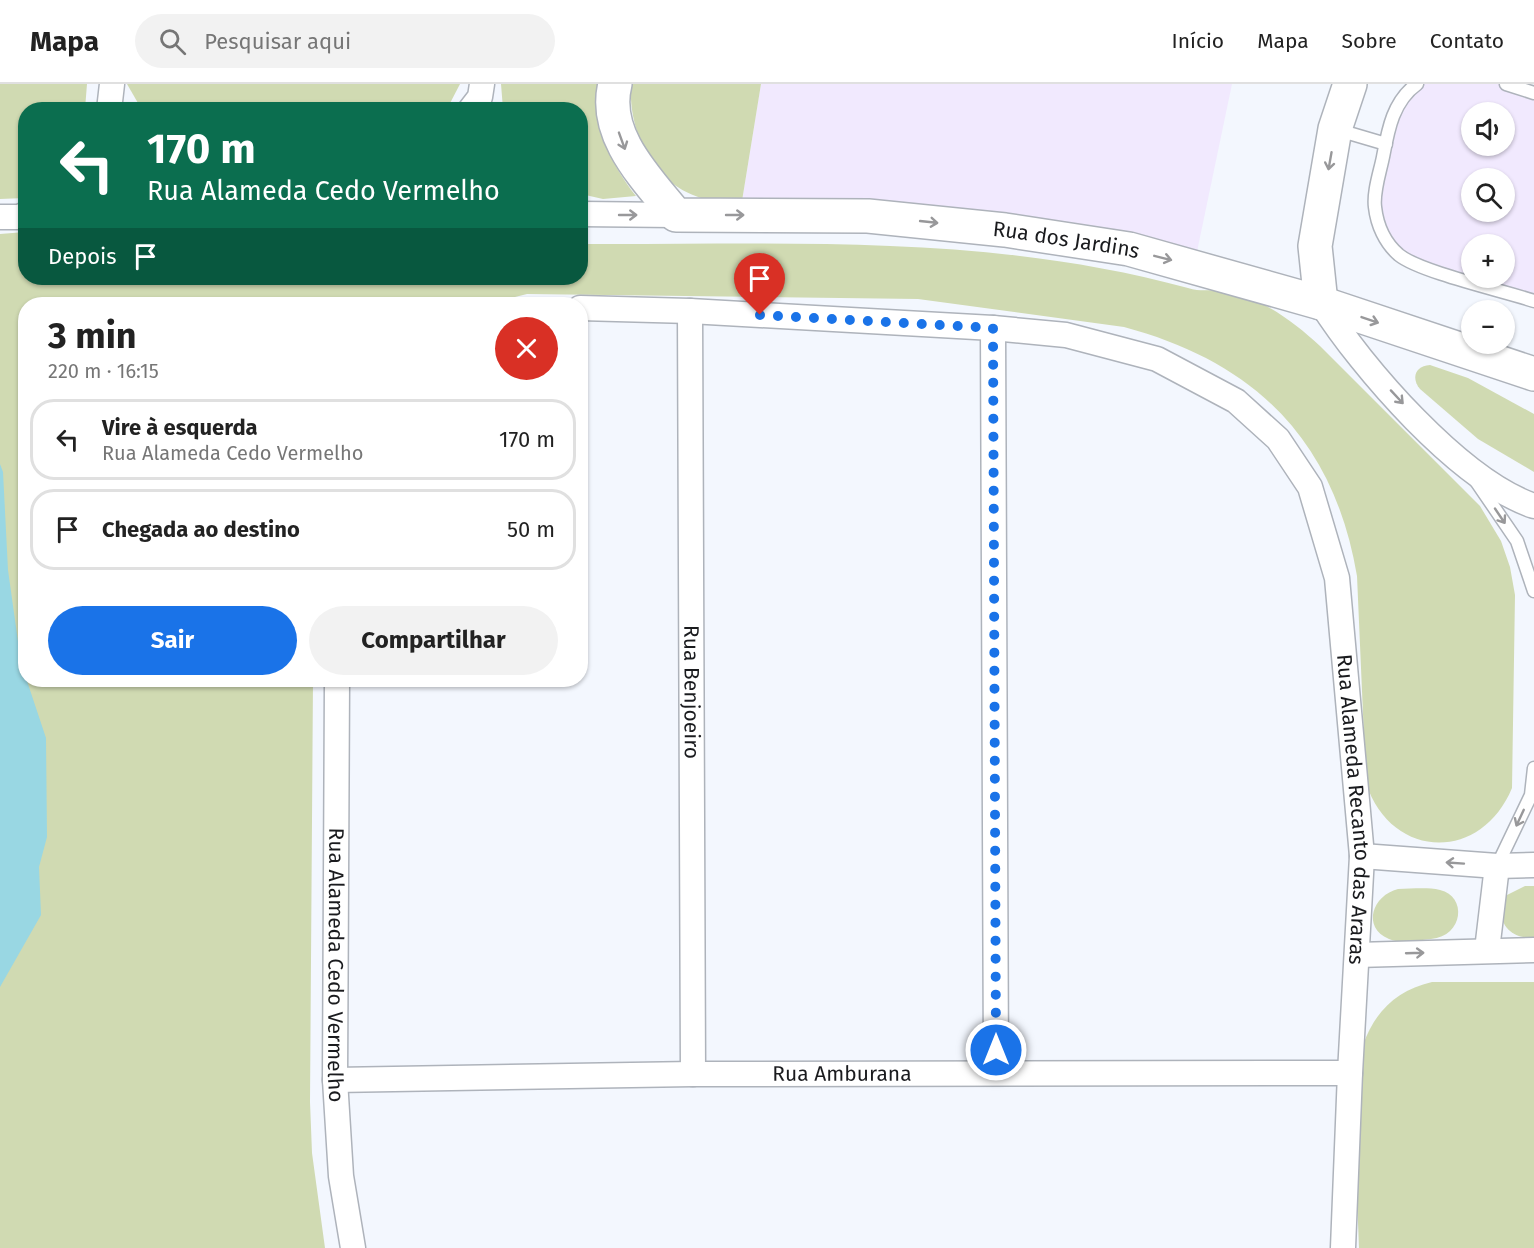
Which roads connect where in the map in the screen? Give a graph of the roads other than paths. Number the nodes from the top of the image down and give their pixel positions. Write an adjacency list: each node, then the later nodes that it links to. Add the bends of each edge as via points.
1 (615, 84): 9 (street, one-way to 9, via 616,123 627,155)
2 (1350, 84): 6 (street)
3 (1417, 84): 7 (lane, via 1401,100)
4 (1506, 84): 5 (lane)
5 (1534, 93)
6 (1335, 129): 7 (lane); 11 (street, one-way to 11, via 1315,246)
7 (1386, 144): 10 (lane, via 1374,204 1377,221 1391,246 1410,262)
8 (588, 214): 9 (street, Rua dos Jardins, one-way to 9)
9 (676, 215): 11 (street, Rua dos Jardins, one-way to 11, via 868,216 1005,230 1129,249)
10 (1534, 301)
11 (1321, 303): 15 (street, Rua dos Jardins, one-way to 15); 16 (street, one-way to 16, via 1345,341)
12 (588, 308): 13 (street)
13 (690, 311): 14 (street); 29 (street, Rua Benjoeiro)
14 (993, 328): 21 (street, Rua Alameda Recanto das Araras, via 1066,335 1157,359 1236,401 1278,439 1310,487 1337,578); 27 (street)
15 (1534, 374)
16 (1467, 468): 17 (street, via 1512,499); 18 (lane, one-way to 18, via 1517,541)
17 (1534, 506)
18 (1534, 591)
19 (337, 687): 30 (street, Rua Alameda Cedo Vermelho)
20 (1534, 768): 23 (lane, one-way to 23, via 1531,795)
21 (1362, 856): 23 (street, one-way to 21); 26 (street, Rua Alameda Recanto das Araras)
22 (1534, 865): 23 (street)
23 (1497, 866): 24 (street)
24 (1487, 950): 25 (street); 26 (street, one-way to 24)
25 (1534, 950)
26 (1357, 955): 28 (street, Rua Alameda Recanto das Araras)
27 (996, 1073): 28 (street, Rua Amburana); 29 (street, Rua Amburana)
28 (1350, 1073): 32 (street, Rua Alameda Recanto das Araras)
29 (693, 1074): 30 (street, Rua Amburana)
30 (335, 1080): 31 (street, Rua Alameda Cedo Vermelho, via 340,1176)
31 (353, 1248)
32 (1343, 1248)

